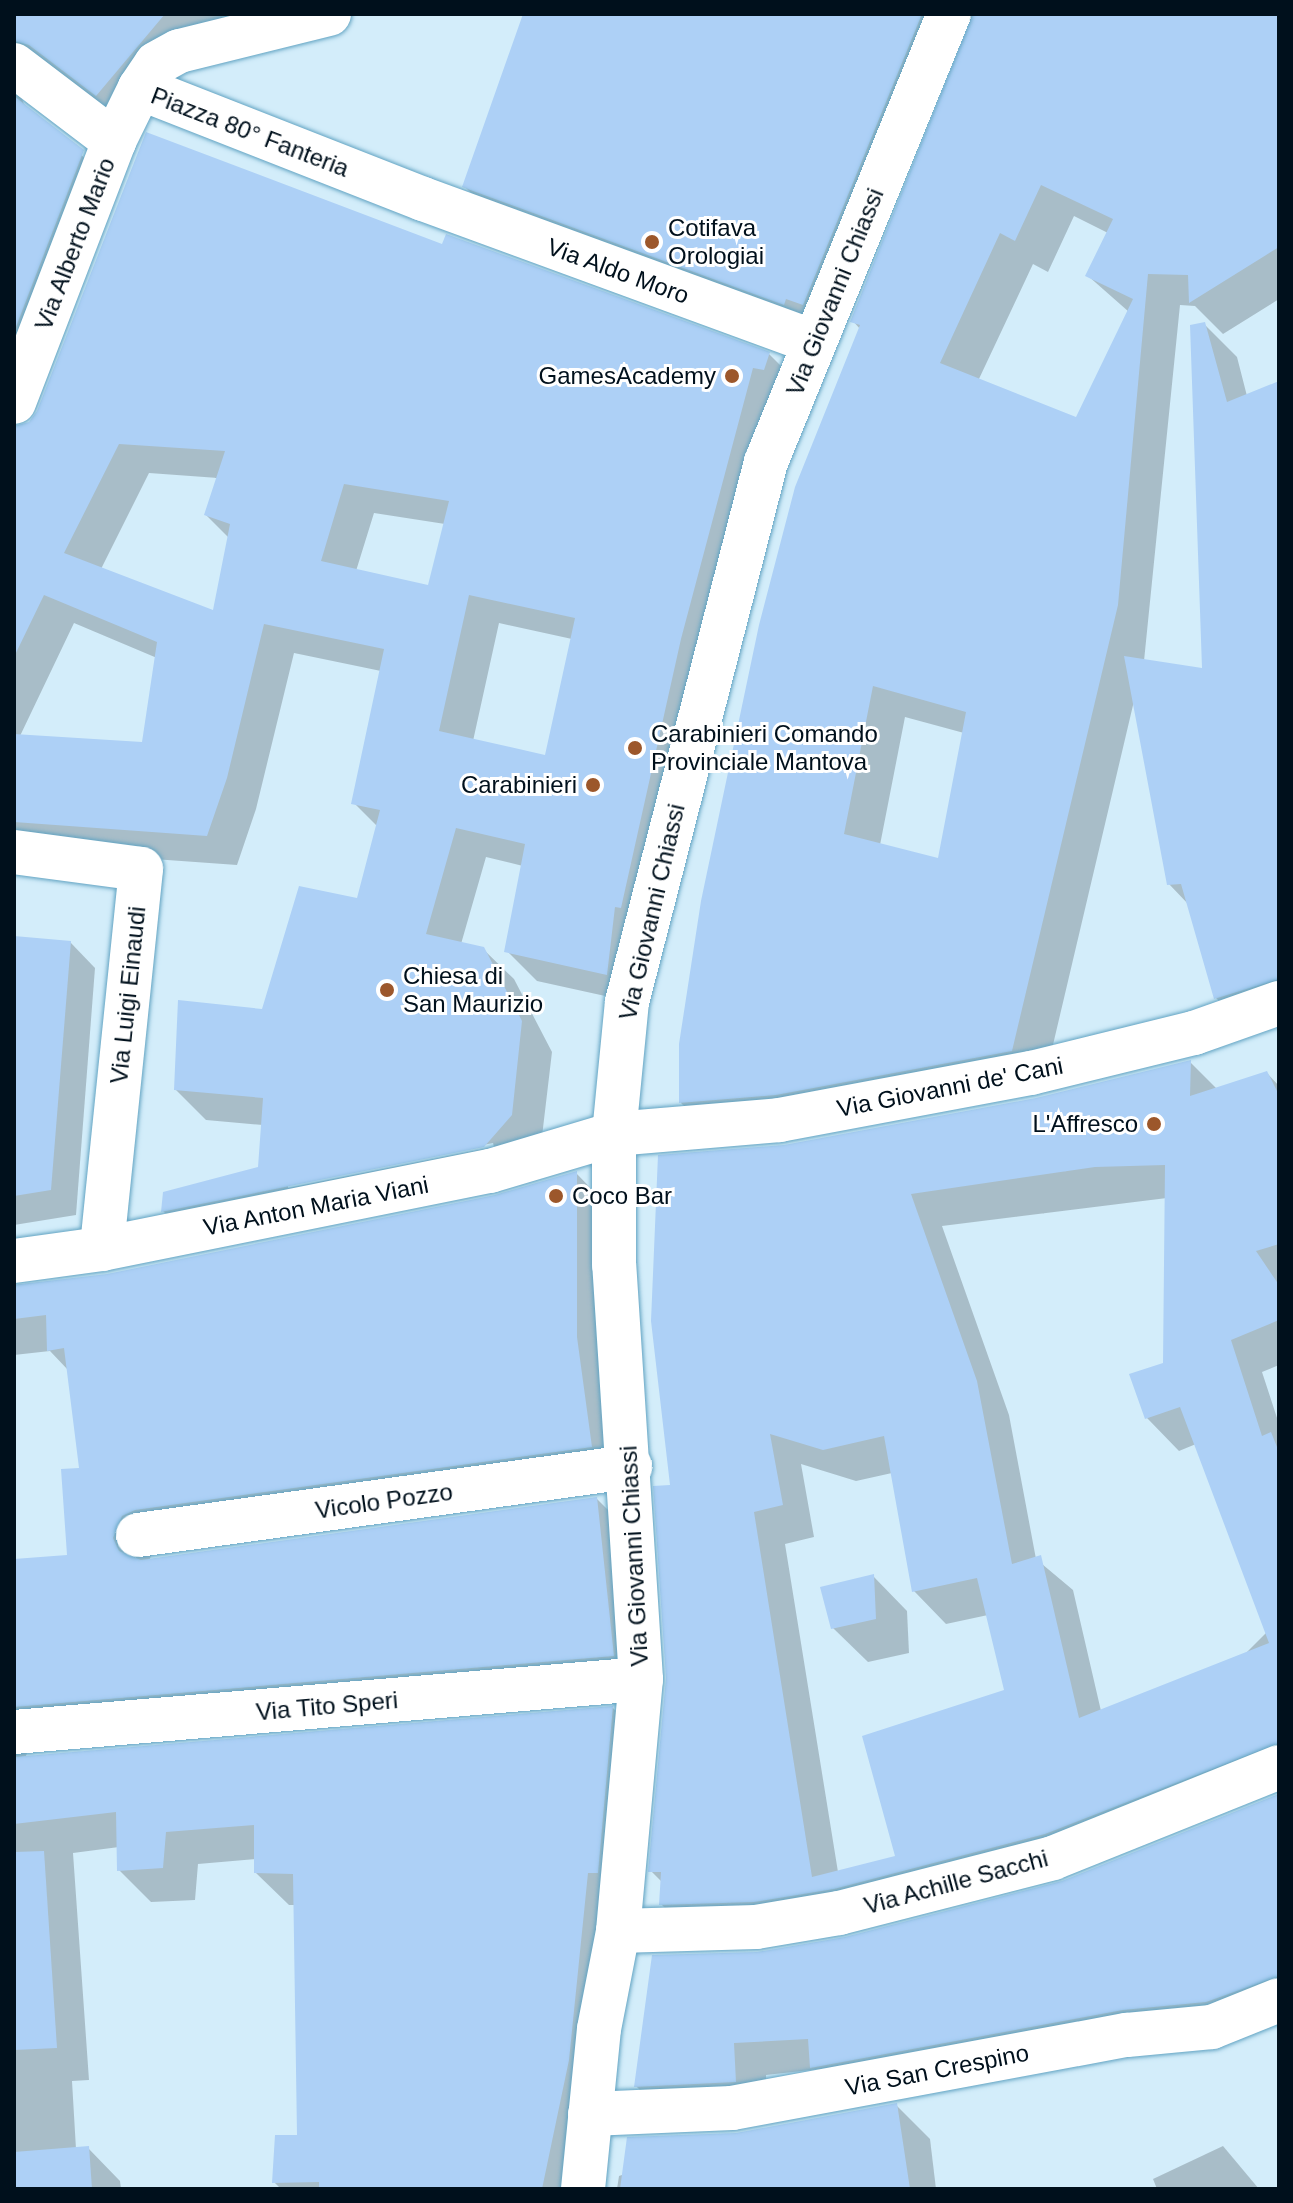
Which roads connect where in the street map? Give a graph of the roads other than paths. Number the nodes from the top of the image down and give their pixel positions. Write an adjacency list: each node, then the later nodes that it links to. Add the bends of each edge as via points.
1 (329, 14): 4 (street, Piazza 80° Fanteria, via 179,51 156,64)
2 (949, 14): 7 (street, Via Giovanni Chiassi)
3 (14, 65): 5 (street)
4 (140, 88): 5 (street, Via Alberto Mario); 6 (street, Piazza 80° Fanteria)
5 (114, 141): 8 (street, Via Alberto Mario)
6 (423, 199): 7 (street, Via Aldo Moro)
7 (814, 342): 11 (street, Via Giovanni Chiassi, via 766,462 718,637 627,1002)
8 (15, 398)
9 (14, 852): 12 (street, Via Luigi Einaudi, via 141,869)
10 (1279, 1003): 11 (street, Via Giovanni de' Cani, via 1194,1033 1031,1073 779,1120)
11 (614, 1134): 12 (street, Via Anton Maria Viani, via 490,1171); 14 (street, Via Giovanni Chiassi, via 614,1265)
12 (102, 1249): 13 (street, Via Anton Maria Viani)
13 (14, 1261)
14 (630, 1467): 15 (street, Vicolo Pozzo); 16 (street, Via Giovanni Chiassi)
15 (138, 1535)
16 (641, 1679): 17 (street, Via Tito Speri); 19 (street, Via Giovanni Chiassi)
17 (14, 1732)
18 (1279, 1767): 19 (street, Via Achille Sacchi, via 1053,1858 839,1913 756,1927)
19 (618, 1931): 21 (street, Via Giovanni Chiassi)
20 (1279, 2000): 21 (street, Via San Crespino, via 1212,2027 1127,2035 732,2108)
21 (590, 2114): 22 (street, Via Giovanni Chiassi)
22 (583, 2189)

